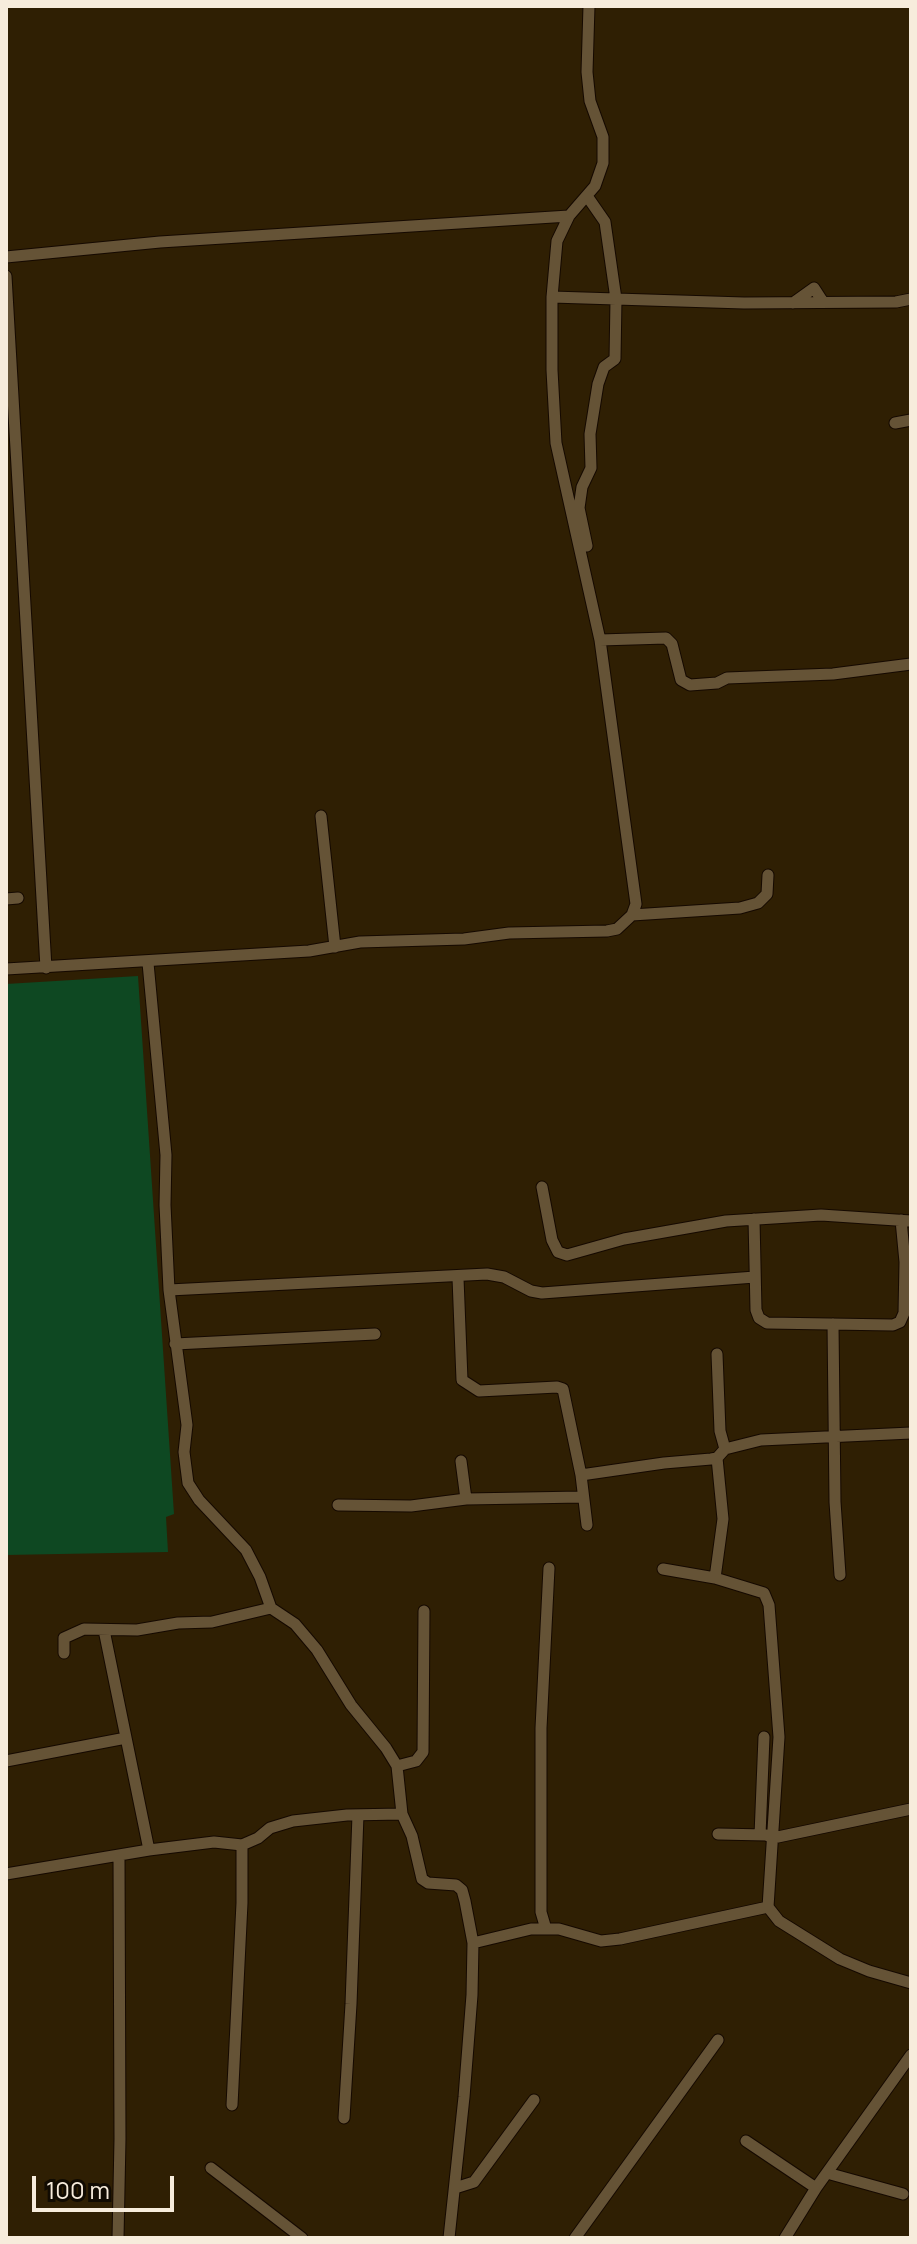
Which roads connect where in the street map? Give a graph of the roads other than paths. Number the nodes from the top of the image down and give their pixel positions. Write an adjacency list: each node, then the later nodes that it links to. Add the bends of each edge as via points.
1 (589, 6): 2 (street, via 587,72 590,101 603,137 603,163)
2 (587, 196): 3 (street); 7 (street, via 605,222)
3 (569, 216): 4 (street); 6 (street, via 557,241)
4 (6, 257)
5 (6, 276): 19 (street)
6 (552, 297): 7 (street); 11 (street, via 556,443)
7 (616, 299): 8 (street); 11 (street, via 615,359 604,367 598,384 591,468 579,508)
8 (911, 299)
9 (911, 420): 10 (street)
10 (895, 423)
11 (586, 576): 12 (street)
12 (600, 640): 13 (street, via 666,638 681,680 690,685); 16 (street, via 636,904)
13 (911, 664)
14 (321, 816): 17 (street)
15 (768, 875): 16 (street, via 767,894 758,903)
16 (632, 915): 17 (street, via 607,931)
17 (335, 947): 18 (street)
18 (148, 963): 19 (street); 27 (street, via 166,1155)
19 (46, 968): 20 (street)
20 (6, 969)
21 (542, 1187): 22 (street, via 552,1240 558,1252 567,1255 624,1239)
22 (754, 1219): 23 (street, via 821,1215); 25 (street)
23 (906, 1220): 24 (street)
24 (908, 1262): 28 (street, via 900,1322)
25 (755, 1277): 26 (street, via 542,1293 495,1275); 28 (street, via 756,1310 767,1323)
26 (458, 1278): 27 (street); 36 (street, via 462,1380 479,1391 563,1389)
27 (169, 1290): 30 (street)
28 (833, 1324): 33 (street)
29 (375, 1334): 30 (street)
30 (175, 1344): 45 (street, via 187,1425 188,1483 246,1550)
31 (717, 1354): 34 (street)
32 (911, 1433): 33 (street)
33 (834, 1438): 34 (street, via 761,1440); 43 (street)
34 (721, 1453): 36 (street); 44 (street, via 723,1519)
35 (461, 1461): 38 (street)
36 (581, 1475): 37 (street)
37 (582, 1497): 38 (street); 40 (street)
38 (466, 1499): 39 (street, via 411,1506)
39 (338, 1505)
40 (587, 1525)
41 (549, 1568): 64 (street, via 541,1728 541,1912)
42 (663, 1569): 44 (street)
43 (840, 1575)
44 (715, 1578): 58 (street, via 768,1598 779,1737)
45 (271, 1608): 47 (street, via 212,1622); 52 (street, via 295,1624 317,1650)
46 (424, 1611): 52 (street, via 423,1752 416,1761)
47 (104, 1630): 48 (street, via 67,1635); 50 (street)
48 (64, 1653)
49 (764, 1737): 57 (street)
50 (126, 1738): 51 (street); 60 (street)
51 (6, 1761)
52 (397, 1766): 54 (street)
53 (911, 1809): 58 (street)
54 (402, 1814): 55 (street); 65 (street, via 422,1879 462,1890)
55 (358, 1815): 59 (street, via 293,1821); 71 (street)
56 (718, 1834): 57 (street)
57 (760, 1835): 58 (street)
58 (773, 1838): 63 (street)
59 (242, 1845): 60 (street, via 214,1842); 70 (street)
60 (149, 1850): 61 (street)
61 (119, 1857): 62 (street); 78 (street)
62 (6, 1874)
63 (768, 1907): 64 (street, via 608,1940); 66 (street, via 779,1921 840,1959)
64 (546, 1929): 65 (street)
65 (473, 1943): 75 (street)
66 (911, 1983)
67 (718, 2040): 81 (street)
68 (911, 2055): 74 (street)
69 (534, 2100): 75 (street, via 474,2182)
70 (232, 2105)
71 (344, 2118)
72 (746, 2141): 76 (street)
73 (211, 2168): 79 (street)
74 (827, 2173): 76 (street); 77 (street)
75 (455, 2188): 80 (street)
76 (816, 2188): 82 (street)
77 (903, 2194)
78 (118, 2238)
79 (302, 2238)
80 (449, 2238)
81 (575, 2238)
82 (785, 2238)

